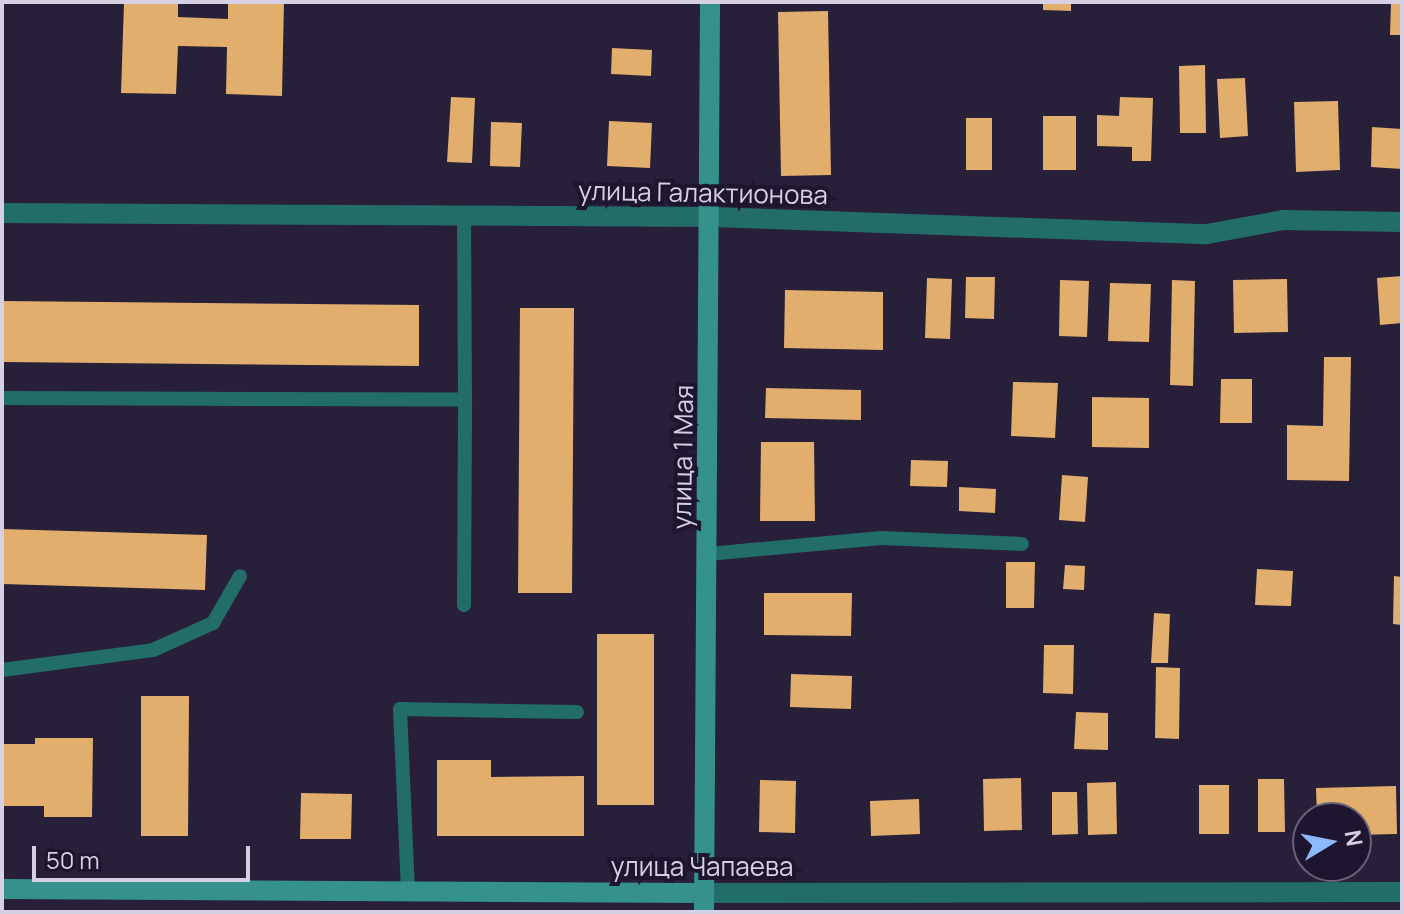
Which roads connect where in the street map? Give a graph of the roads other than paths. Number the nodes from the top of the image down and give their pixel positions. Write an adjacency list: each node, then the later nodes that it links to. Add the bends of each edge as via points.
1 (710, 2): 4 (main road, улица 1 Мая)
2 (2, 213): 3 (street, улица Галактионова)
3 (464, 216): 4 (street, улица Галактионова); 7 (lane)
4 (712, 217): 5 (street, улица Галактионова, via 1207,234 1283,220); 9 (main road, улица 1 Мая)
5 (1402, 222)
6 (2, 398): 7 (lane)
7 (465, 400): 11 (lane)
8 (1022, 544): 9 (lane, via 881,538)
9 (708, 554): 17 (main road, улица 1 Мая)
10 (240, 576): 12 (lane, via 213,623 153,650)
11 (464, 605)
12 (2, 670)
13 (577, 712): 15 (lane, via 400,709)
14 (2, 889): 15 (main road, улица Чапаева)
15 (408, 892): 17 (main road, улица Чапаева)
16 (1402, 892): 17 (street, улица Чапаева)
17 (704, 903)

